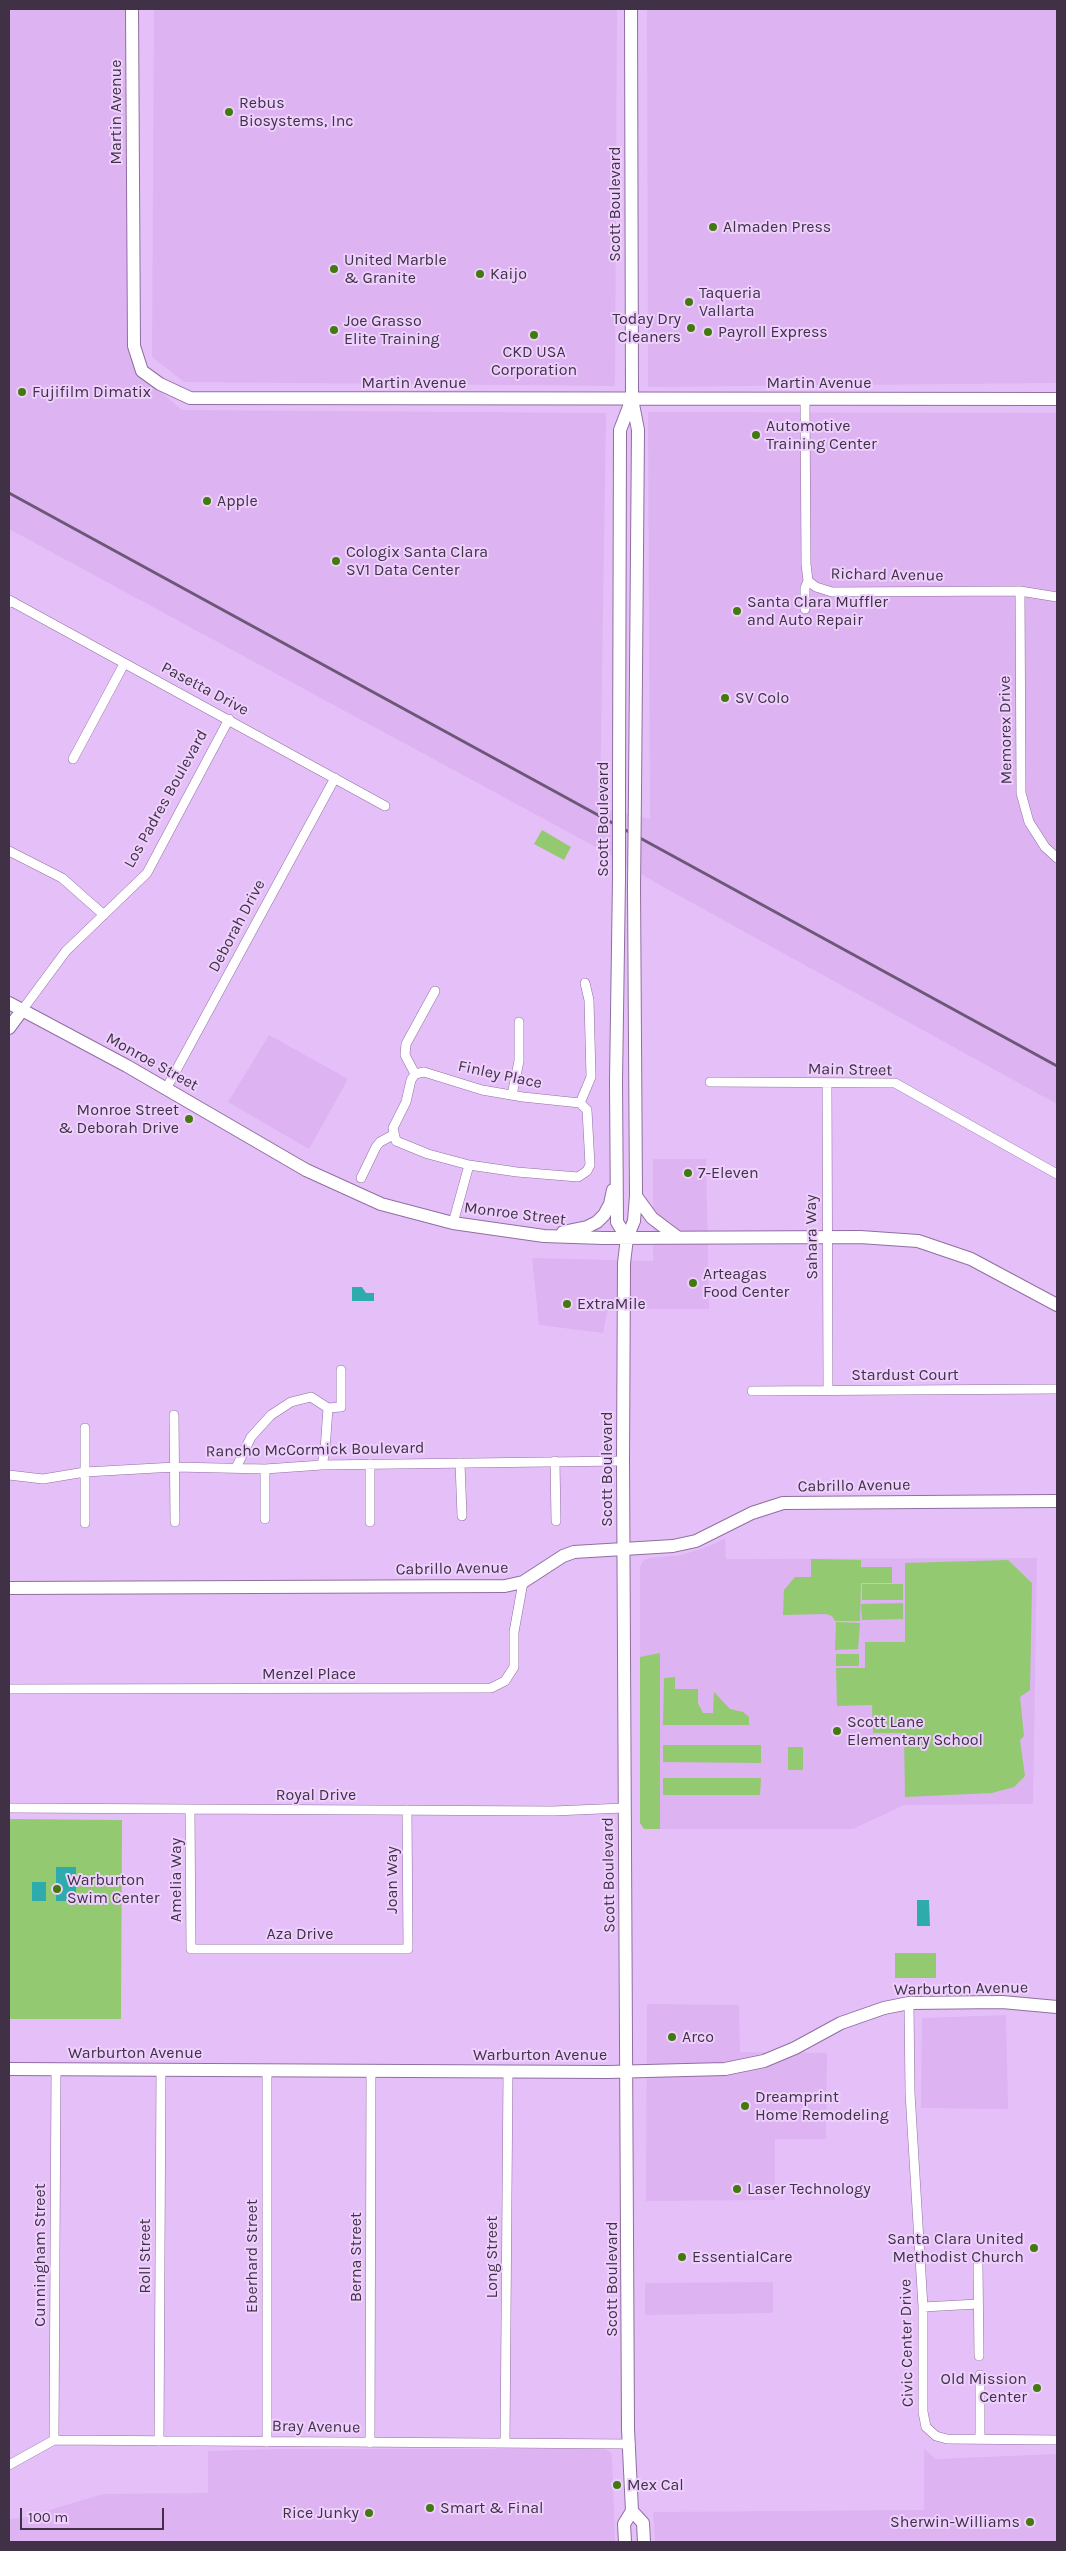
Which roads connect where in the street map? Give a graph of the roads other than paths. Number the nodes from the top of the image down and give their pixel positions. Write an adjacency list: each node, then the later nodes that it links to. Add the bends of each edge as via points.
1 (132, 9): 3 (main road, Martin Avenue, via 134,346 142,371 160,384 190,398)
2 (631, 9): 3 (main road, Scott Boulevard)
3 (632, 399): 5 (main road, Martin Avenue); 33 (main road, Scott Boulevard, bridge, via 620,430); 36 (main road, Scott Boulevard, bridge, via 638,430 634,792)
4 (1057, 399): 5 (main road, Martin Avenue)
5 (805, 400): 6 (street, Richard Avenue)
6 (808, 581): 7 (street, Richard Avenue, via 832,592); 10 (street)
7 (1020, 591): 8 (street, Richard Avenue); 17 (street, Memorex Drive, via 1022,793 1029,822)
8 (1057, 596)
9 (9, 601): 11 (street, Pasetta Drive)
10 (805, 609)
11 (124, 664): 12 (street, Pasetta Drive); 13 (street)
12 (229, 719): 14 (street, Pasetta Drive); 18 (street, Los Padres Boulevard, via 147,873)
13 (73, 759)
14 (335, 778): 15 (street, Pasetta Drive); 28 (street, Deborah Drive)
15 (385, 806)
16 (9, 851): 18 (street, via 62,878)
17 (1057, 858)
18 (104, 915): 22 (street, Los Padres Boulevard, via 66,951)
19 (585, 983): 30 (street, via 589,1000 591,1077)
20 (435, 991): 25 (street, via 406,1044 405,1055)
21 (9, 1003): 22 (main road, Monroe Street)
22 (23, 1009): 24 (main road, Los Padres Boulevard); 28 (main road, Monroe Street)
23 (519, 1022): 29 (street, via 519,1061)
24 (9, 1028)
25 (415, 1074): 29 (street, Finley Place, via 424,1072 482,1090); 31 (street)
26 (710, 1082): 27 (street, Main Street)
27 (827, 1084): 34 (street, Main Street, via 895,1083); 40 (street, Sahara Way)
28 (166, 1088): 37 (main road, Monroe Street, via 306,1170 381,1204)
29 (512, 1095): 30 (street, Finley Place)
30 (580, 1103): 32 (street, via 587,1110 590,1165 578,1177)
31 (393, 1135): 32 (street, via 396,1142); 35 (street, via 376,1147)
32 (469, 1165): 37 (street)
33 (617, 1167): 38 (main road, via 610,1204 601,1218 587,1227); 41 (main road, Scott Boulevard, via 617,1222)
34 (1057, 1174)
35 (361, 1178)
36 (636, 1196): 39 (main road, via 652,1218); 41 (main road, Scott Boulevard, via 634,1221)
37 (454, 1223): 38 (main road, Monroe Street)
38 (544, 1236): 41 (main road, Monroe Street)
39 (676, 1236): 40 (main road, Monroe Street); 41 (main road, Monroe Street)
40 (827, 1237): 42 (main road, Monroe Street, via 894,1238 944,1248); 45 (street, Sahara Way)
41 (627, 1238): 51 (main road, Scott Boulevard)
42 (1057, 1305)
43 (342, 1370): 47 (street, via 341,1407)
44 (1057, 1389): 45 (street, Stardust Court)
45 (828, 1390): 46 (street, Stardust Court)
46 (752, 1391)
47 (328, 1408): 54 (street); 56 (street, via 310,1397 291,1402 271,1415 251,1437)
48 (174, 1415): 55 (street)
49 (85, 1428): 58 (street)
50 (555, 1461): 51 (street, Rancho McCormick Boulevard); 52 (street, Rancho McCormick Boulevard); 63 (street)
51 (623, 1461): 67 (main road, Scott Boulevard)
52 (460, 1463): 53 (street, Rancho McCormick Boulevard); 61 (street)
53 (370, 1464): 54 (street, Rancho McCormick Boulevard); 65 (street)
54 (322, 1465): 57 (street, Rancho McCormick Boulevard)
55 (175, 1467): 56 (street, Rancho McCormick Boulevard); 58 (street, Rancho McCormick Boulevard); 64 (street)
56 (236, 1468): 57 (street, Rancho McCormick Boulevard)
57 (265, 1468): 62 (street)
58 (85, 1472): 59 (street, Rancho McCormick Boulevard, via 43,1479); 66 (street)
59 (9, 1475)
60 (1057, 1501): 67 (main road, Cabrillo Avenue, via 783,1503 752,1512 696,1541)
61 (462, 1516)
62 (265, 1519)
63 (556, 1521)
64 (175, 1522)
65 (370, 1522)
66 (85, 1523)
67 (624, 1549): 68 (main road, Cabrillo Avenue, via 574,1552); 72 (main road, Scott Boulevard)
68 (523, 1582): 69 (main road, Cabrillo Avenue, via 505,1586); 70 (street, Menzel Place, via 514,1632 514,1667 505,1681 491,1688)
69 (9, 1588)
70 (9, 1689)
71 (9, 1808): 73 (street, Royal Drive)
72 (624, 1808): 74 (street, Royal Drive); 85 (main road, Scott Boulevard)
73 (190, 1810): 74 (street, Royal Drive); 76 (street, Amelia Way)
74 (407, 1810): 75 (street, Joan Way)
75 (408, 1949): 76 (street, Aza Drive)
76 (192, 1950)
77 (909, 2003): 78 (main road, Warburton Avenue, via 1002,2002); 85 (main road, Warburton Avenue, via 841,2023 795,2048 756,2063 725,2069); 88 (street, Civic Center Drive, via 911,2117)
78 (1057, 2007)
79 (9, 2070): 80 (main road, Warburton Avenue)
80 (56, 2070): 81 (main road, Warburton Avenue); 92 (street, Cunningham Street)
81 (161, 2070): 82 (main road, Warburton Avenue); 94 (street, Roll Street)
82 (266, 2070): 83 (main road, Warburton Avenue); 95 (street, Eberhard Street)
83 (371, 2070): 84 (main road, Warburton Avenue); 96 (street, Berna Street)
84 (508, 2071): 85 (main road, Warburton Avenue); 97 (street, Long Street)
85 (627, 2071): 98 (main road, Scott Boulevard)
86 (978, 2265): 87 (street)
87 (978, 2304): 88 (street); 89 (street)
88 (923, 2307): 91 (street, Civic Center Drive, via 923,2412 926,2427 936,2436 947,2439)
89 (979, 2356)
90 (980, 2375): 91 (street)
91 (980, 2439): 93 (street, Civic Center Drive)
92 (54, 2440): 94 (street, Bray Avenue); 99 (street, Bray Avenue)
93 (1057, 2440)
94 (159, 2441): 95 (street, Bray Avenue)
95 (267, 2442): 96 (street, Bray Avenue)
96 (370, 2443): 97 (street, Bray Avenue)
97 (505, 2443): 98 (street, Bray Avenue)
98 (630, 2444): 100 (main road, Scott Boulevard)
99 (9, 2465)
100 (632, 2511): 101 (main road, Scott Boulevard, via 624,2524); 102 (main road, Scott Boulevard, via 643,2522)
101 (625, 2542)
102 (644, 2542)

